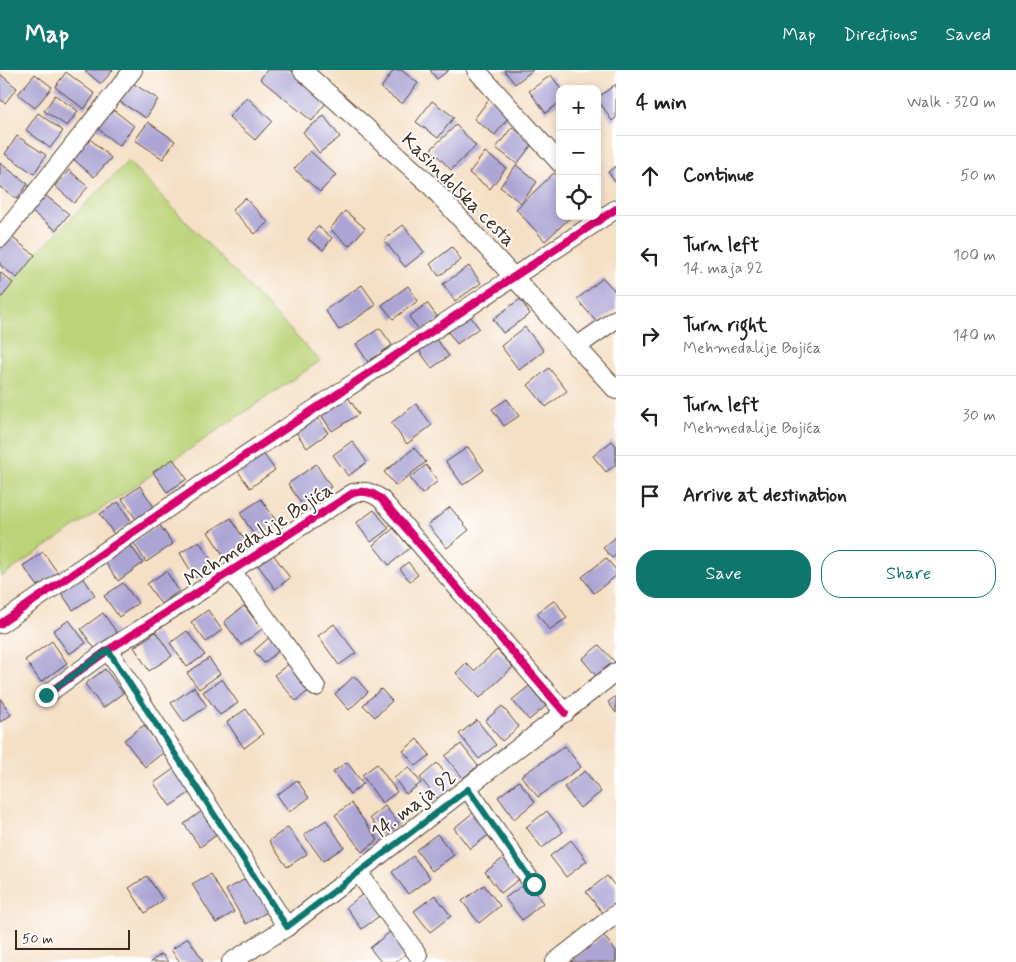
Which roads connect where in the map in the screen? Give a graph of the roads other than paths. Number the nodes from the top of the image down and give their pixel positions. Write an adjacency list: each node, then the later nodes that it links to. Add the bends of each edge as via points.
1 (133, 70): 6 (street)
2 (302, 70): 7 (street, Kasindolska cesta, via 428,183)
3 (476, 70): 4 (street)
4 (556, 160)
5 (606, 212): 7 (street)
6 (0, 238)
7 (514, 276): 9 (street, Kasindolska cesta); 12 (street, via 223,470)
8 (616, 319): 9 (street)
9 (576, 347): 10 (street, Kasindolska cesta)
10 (616, 390)
11 (231, 570): 13 (street, Mehmedalije Bojića); 15 (street, Mehmedalije Bojića); 17 (street, Mehmedalije Bojića, via 352,493 370,492 380,499)
12 (0, 624)
13 (108, 650): 16 (street, Mehmedalije Bojića); 22 (street)
14 (616, 672): 17 (street, 14. maja 92)
15 (316, 687)
16 (46, 695)
17 (565, 713): 18 (street, 14. maja 92)
18 (468, 789): 19 (street, 14. maja 92); 20 (street)
19 (358, 872): 22 (street, 14. maja 92); 23 (street)
20 (534, 884)
21 (616, 914): 25 (street)
22 (287, 927): 24 (street, 14. maja 92)
23 (418, 955)
24 (231, 962)
25 (555, 962)

